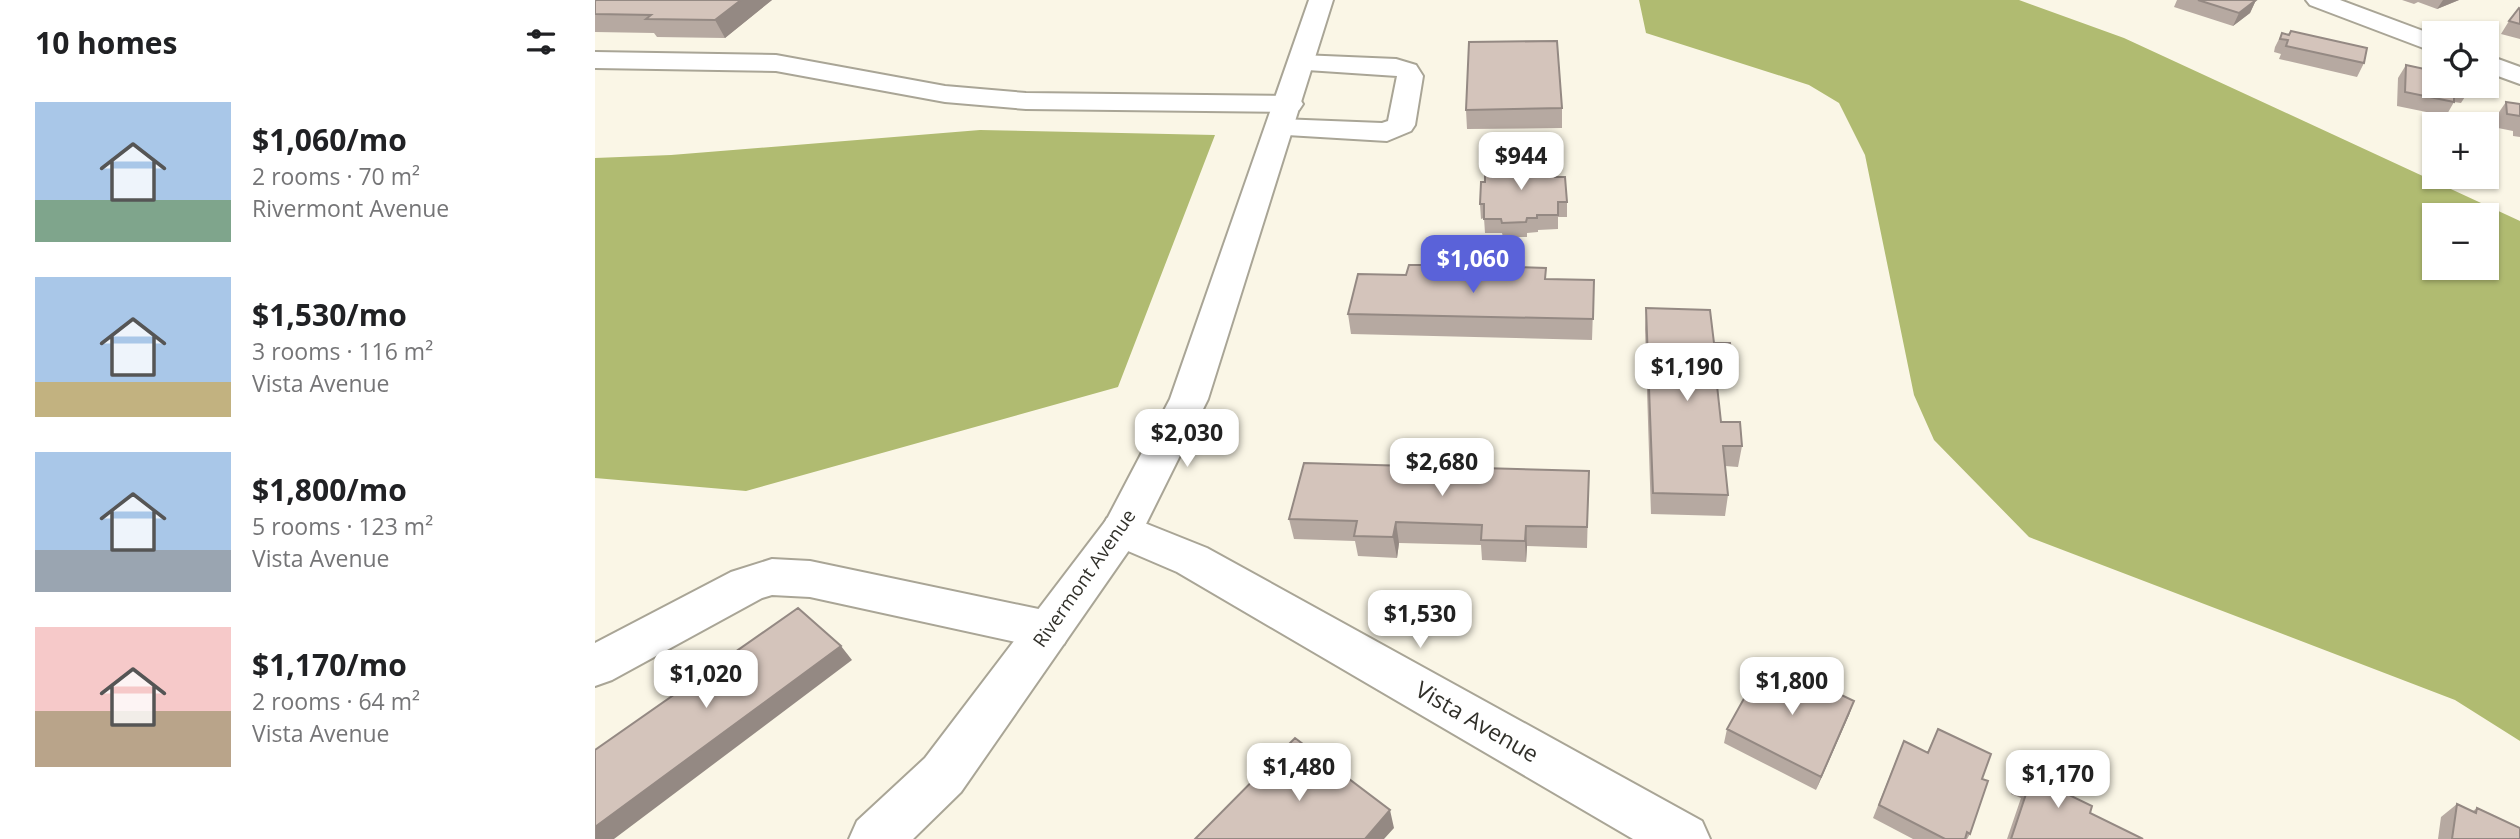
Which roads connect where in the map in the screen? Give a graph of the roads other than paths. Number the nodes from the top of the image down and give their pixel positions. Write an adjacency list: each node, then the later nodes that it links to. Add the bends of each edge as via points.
1 (1321, 0): 5 (main road, Rivermont Avenue)
2 (2318, 0): 3 (main road)
3 (2422, 39)
4 (595, 60): 8 (main road, via 776,63 945,94)
5 (1301, 63): 8 (main road, Rivermont Avenue); 8 (main road, via 1406,71 1410,76 1401,125 1387,132)
6 (2499, 68): 7 (main road)
7 (2520, 76)
8 (1285, 116): 9 (main road, Rivermont Avenue, via 1189,398)
9 (1122, 530): 10 (main road, Rivermont Avenue); 13 (main road, Vista Avenue, via 1192,560)
10 (1048, 630): 11 (main road, via 810,579 772,577 747,585); 12 (main road, Rivermont Avenue, via 943,775)
11 (595, 666)
12 (876, 839)
13 (1683, 839)

